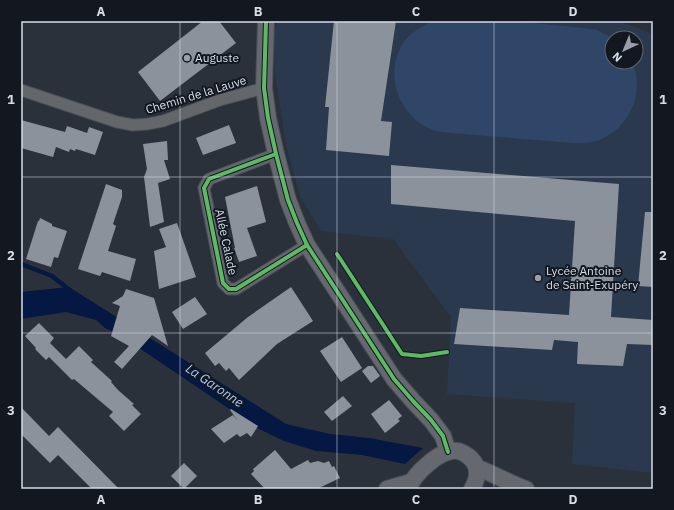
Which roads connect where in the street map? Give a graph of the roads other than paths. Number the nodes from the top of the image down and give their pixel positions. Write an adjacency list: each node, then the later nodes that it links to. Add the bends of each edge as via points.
1 (266, 21): 2 (street)
2 (264, 88): 3 (street, Chemin de la Lauve, via 220,100 163,121 133,125); 4 (street)
3 (21, 90)
4 (276, 154): 5 (street, via 288,200); 5 (street, Allée Calade, via 209,179 204,188 224,283 229,289 236,289)
5 (307, 245): 6 (street, via 394,379 443,436)
6 (448, 452): 7 (street, via 458,451 466,454); 8 (street, via 434,458)
7 (478, 468): 10 (street, via 477,479); 11 (street)
8 (409, 485): 9 (street)
9 (387, 489)
10 (472, 489)
11 (526, 489)

